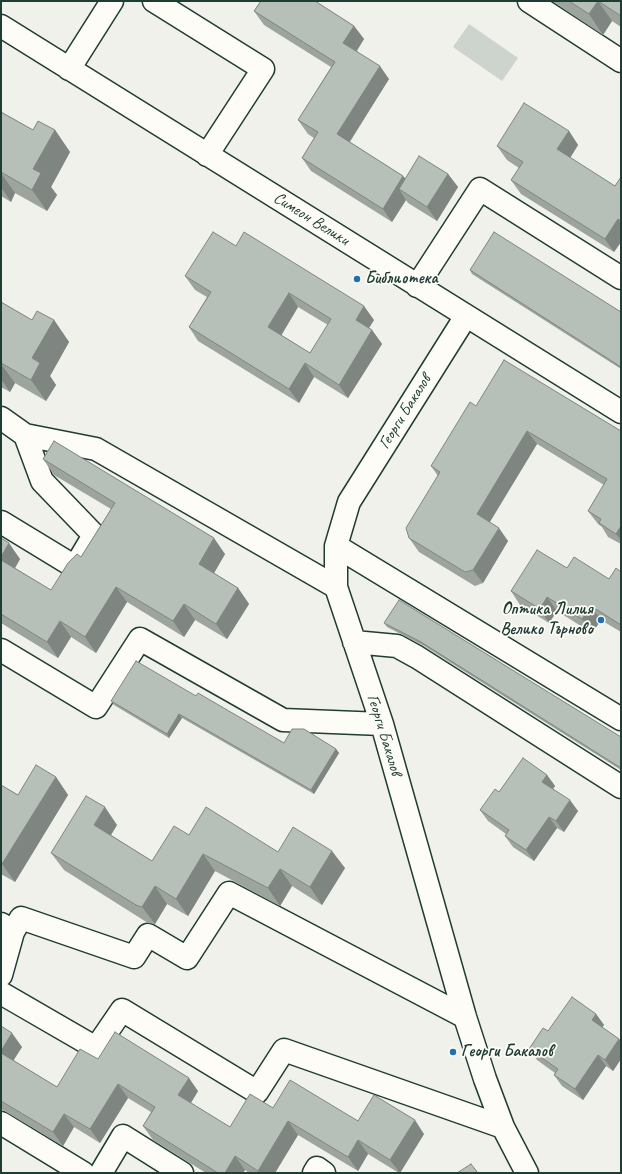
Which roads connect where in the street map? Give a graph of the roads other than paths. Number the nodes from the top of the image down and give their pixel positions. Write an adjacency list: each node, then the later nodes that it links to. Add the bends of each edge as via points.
1 (112, 1): 6 (street)
2 (154, 1): 7 (street, via 263,69)
3 (529, 1): 5 (street)
4 (1, 26): 6 (street, Симеон Велики)
5 (621, 61)
6 (69, 69): 7 (street, Симеон Велики)
7 (208, 155): 9 (street, Симеон Велики)
8 (621, 278): 9 (street, via 480,189)
9 (417, 286): 10 (street, Симеон Велики)
10 (466, 316): 11 (street, Симеон Велики); 15 (street, Георги Бакалов, via 349,502)
11 (621, 412)
12 (1, 418): 13 (street)
13 (24, 436): 14 (street, via 42,482 94,535 75,567); 16 (street, via 96,449)
14 (1, 522)
15 (336, 546): 16 (street, Георги Бакалов); 19 (street)
16 (336, 587): 17 (street, Георги Бакалов)
17 (354, 642): 20 (street, Георги Бакалов); 21 (street, via 397,646)
18 (1, 650): 20 (street, via 96,707 140,639 283,720)
19 (621, 719)
20 (382, 724): 25 (street, Георги Бакалов)
21 (621, 787)
22 (7, 928): 23 (street); 25 (street, via 21,918 134,957 148,935 187,958 229,892)
23 (1, 975)
24 (1, 993): 27 (street, via 96,1048 122,1010 257,1092 284,1050)
25 (465, 1017): 27 (street, Георги Бакалов)
26 (1, 1123): 28 (street)
27 (503, 1127): 33 (street, Георги Бакалов)
28 (83, 1173)
29 (101, 1173): 30 (street, via 123,1136)
30 (182, 1173)
31 (314, 1173): 32 (street, via 317,1168)
32 (324, 1173)
33 (527, 1173)

